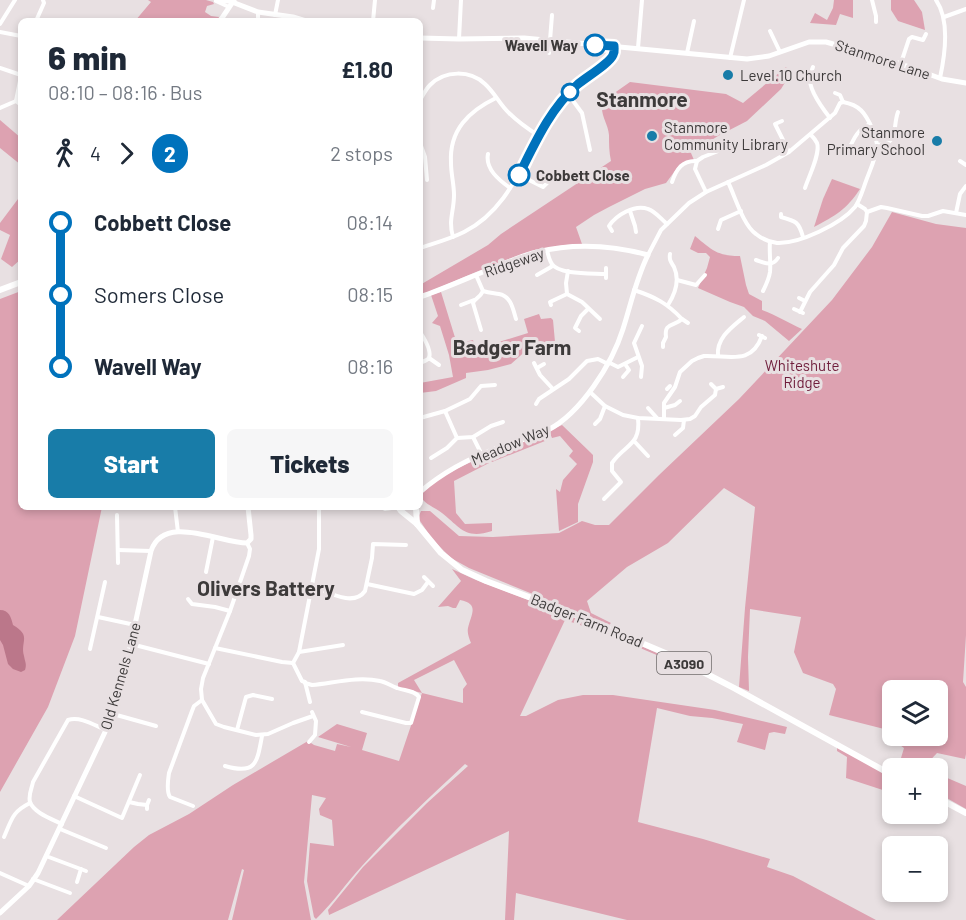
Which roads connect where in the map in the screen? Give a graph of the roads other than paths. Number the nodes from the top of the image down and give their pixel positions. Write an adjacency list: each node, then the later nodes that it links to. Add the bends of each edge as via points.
1 (15, 0): 26 (street)
2 (43, 0): 19 (street)
3 (216, 0): 12 (street)
4 (278, 0): 16 (street)
5 (375, 0): 23 (street)
6 (434, 0): 13 (street)
7 (461, 0): 32 (street)
8 (642, 0): 35 (street)
9 (744, 0): 39 (street)
10 (872, 0): 25 (street)
11 (936, 0): 18 (street)
12 (232, 3): 15 (street); 20 (street)
13 (433, 8)
14 (966, 9): 18 (street)
15 (258, 12): 16 (street); 21 (street)
16 (275, 15): 22 (street)
17 (552, 15): 33 (street)
18 (944, 17): 44 (street)
19 (37, 18)
20 (222, 18)
21 (258, 18)
22 (298, 18)
23 (373, 18)
24 (694, 21): 38 (street)
25 (876, 22)
26 (0, 24)
27 (770, 31): 36 (street)
28 (0, 32): 30 (street)
29 (926, 34): 40 (street, via 921,40 910,38)
30 (18, 35)
31 (423, 38): 32 (street, Stanmore Lane)
32 (459, 39): 33 (street, Stanmore Lane)
33 (550, 41): 34 (street, Stanmore Lane); 37 (street)
34 (614, 46): 35 (street, Stanmore Lane); 48 (street, via 612,58)
35 (638, 48): 38 (street, Stanmore Lane)
36 (780, 52): 39 (street, Stanmore Lane); 40 (street, Stanmore Lane, via 809,42 826,42)
37 (549, 53)
38 (687, 53): 39 (street, Stanmore Lane)
39 (730, 58)
40 (901, 63): 44 (street, Stanmore Lane)
41 (813, 67): 55 (street, via 807,79)
42 (0, 68): 43 (street)
43 (18, 74)
44 (940, 78): 45 (street, Stanmore Lane)
45 (966, 83)
46 (18, 91): 51 (street)
47 (834, 93): 52 (street)
48 (568, 94): 60 (street); 65 (street, via 582,113)
49 (423, 95): 50 (street, via 435,81 454,73 479,79)
50 (496, 98): 60 (street, via 522,126); 92 (street, via 470,114 452,145)
51 (16, 101): 53 (street)
52 (843, 102): 55 (street); 57 (street, via 860,110)
53 (0, 108)
54 (898, 112): 62 (street, via 892,139)
55 (830, 118): 59 (street)
56 (782, 121): 58 (street, via 775,124)
57 (870, 124): 62 (street); 64 (street, via 857,133)
58 (780, 133): 61 (street); 67 (street)
59 (811, 135): 67 (street); 79 (street, via 818,148)
60 (539, 136): 72 (street)
61 (774, 136)
62 (877, 146): 81 (street)
63 (726, 148): 69 (street)
64 (849, 149)
65 (590, 150)
66 (423, 151): 73 (street)
67 (789, 152): 76 (street)
68 (488, 153): 78 (street, via 491,170)
69 (697, 161): 75 (street, via 682,165); 80 (street, via 695,169)
70 (960, 161): 71 (street)
71 (966, 165)
72 (519, 175): 74 (street, via 543,187); 78 (street)
73 (427, 180)
74 (550, 180)
75 (672, 182)
76 (728, 182): 80 (street); 83 (street)
77 (966, 186): 85 (street)
78 (510, 188): 92 (street, via 487,216)
79 (805, 188)
80 (706, 192): 88 (street)
81 (857, 204): 84 (street); 93 (street, via 830,225)
82 (630, 211): 88 (street, via 650,209); 89 (street, via 617,217 611,229); 91 (street)
83 (741, 211): 90 (street, via 721,220); 94 (street, via 754,233)
84 (867, 212): 85 (street, via 881,207 922,216 943,211); 122 (street, via 864,226)
85 (956, 213): 87 (street)
86 (781, 214): 93 (street, via 798,223)
87 (966, 215)
88 (667, 224): 98 (street)
89 (604, 229)
90 (718, 229)
91 (636, 232)
92 (453, 237): 95 (street)
93 (803, 237): 94 (street)
94 (770, 242): 103 (street)
95 (423, 247)
96 (547, 250): 98 (street, Ridgeway, via 596,247); 104 (street); 107 (street, Ridgeway)
97 (670, 254): 102 (street)
98 (648, 255): 114 (street, Meadow Way)
99 (778, 258): 103 (street)
100 (662, 259): 102 (street)
101 (756, 260): 103 (street)
102 (670, 262): 110 (street)
103 (770, 264): 117 (street, via 769,280)
104 (552, 265): 105 (street); 108 (street)
105 (568, 271): 106 (street); 118 (street)
106 (606, 273)
107 (476, 275): 115 (street); 119 (street, Ridgeway)
108 (537, 275)
109 (705, 275): 112 (street)
110 (677, 280): 112 (street); 125 (street)
111 (18, 282): 113 (main road)
112 (696, 285): 116 (street)
113 (0, 290)
114 (634, 290): 125 (street); 146 (street, Meadow Way)
115 (483, 291): 121 (street); 129 (street, via 506,297)
116 (697, 291)
117 (763, 291)
118 (567, 294): 124 (street, via 550,302); 126 (street)
119 (423, 296)
120 (799, 298): 122 (street)
121 (475, 300): 123 (street); 134 (street, via 473,306 480,328)
122 (805, 301): 127 (street, via 802,313)
123 (460, 305)
124 (551, 305)
125 (668, 305): 131 (street)
126 (588, 309): 130 (street, via 594,318); 135 (street, via 575,328)
127 (794, 309)
128 (744, 317): 139 (street, via 723,337)
129 (516, 319)
130 (600, 319)
131 (682, 319): 132 (street); 138 (street, via 666,328)
132 (688, 323)
133 (642, 326): 140 (street, via 634,343)
134 (473, 328)
135 (579, 331)
136 (762, 336): 141 (street, via 751,354)
137 (423, 337): 142 (street)
138 (663, 347)
139 (718, 356): 141 (street); 147 (street, via 698,355)
140 (638, 357): 151 (street); 156 (street)
141 (739, 357): 148 (street)
142 (429, 358): 144 (street); 149 (street)
143 (686, 358): 147 (street)
144 (423, 361)
145 (534, 363): 153 (street)
146 (608, 363): 151 (street, via 618,367); 161 (street, via 598,359 587,361); 163 (street, Meadow Way)
147 (690, 363): 154 (street)
148 (745, 363)
149 (439, 364)
150 (544, 364): 153 (street)
151 (625, 364): 155 (street, via 629,370)
152 (675, 367): 154 (street)
153 (537, 368): 161 (street)
154 (680, 372): 164 (street)
155 (623, 377)
156 (641, 377)
157 (711, 384): 162 (street)
158 (495, 385): 170 (street, via 481,386 470,399)
159 (723, 387): 162 (street)
160 (668, 388): 164 (street)
161 (553, 389): 166 (street)
162 (716, 389): 174 (street, via 695,416)
163 (589, 392): 167 (street); 181 (street, Meadow Way, via 558,423)
164 (672, 392): 169 (street)
165 (680, 401): 169 (street)
166 (536, 404)
167 (605, 406): 172 (street, via 623,416); 176 (street)
168 (648, 408): 173 (street)
169 (664, 408): 173 (street)
170 (445, 411): 171 (street); 179 (street)
171 (423, 417)
172 (638, 418): 173 (street); 180 (street)
173 (661, 418): 174 (street)
174 (684, 420): 177 (street, via 683,428)
175 (503, 422): 178 (street)
176 (595, 424)
177 (675, 435)
178 (473, 437): 179 (street); 181 (street)
179 (457, 438): 183 (street)
180 (634, 441): 182 (street); 185 (street, via 612,463 612,471 622,481)
181 (482, 455): 184 (street, Meadow Way)
182 (648, 456)
183 (431, 458)
184 (423, 490)
185 (604, 499)
186 (175, 510): 195 (street)
187 (248, 510): 197 (street, via 251,539)
188 (319, 510): 207 (street, via 320,549)
189 (401, 510): 192 (main road, Badger Farm Road)
190 (414, 510): 192 (main road)
191 (416, 510): 194 (main road)
192 (404, 513): 194 (main road, Badger Farm Road / A3090)
193 (117, 515): 199 (street)
194 (417, 524): 234 (main road, Badger Farm Road / A3090, via 441,553 466,572 670,656)
195 (178, 533): 196 (street); 200 (street, via 161,536)
196 (213, 537): 197 (street); 202 (street)
197 (247, 543): 212 (street, via 249,556)
198 (406, 545): 206 (street, via 373,544)
199 (118, 550): 200 (street); 201 (street)
200 (152, 551): 214 (street, Old Kennels Lane)
201 (118, 563)
202 (206, 572)
203 (424, 577): 205 (street)
204 (105, 582): 213 (street)
205 (428, 582): 206 (street, via 414,594); 208 (street)
206 (367, 584): 207 (street, via 362,596 356,599)
207 (312, 586): 219 (street)
208 (433, 586)
209 (189, 598): 210 (street)
210 (192, 604): 211 (street); 212 (street)
211 (188, 608)
212 (230, 611): 217 (street)
213 (98, 617): 214 (street); 218 (street)
214 (135, 626): 215 (street, Old Kennels Lane)
215 (130, 644): 221 (street); 227 (street, Old Kennels Lane)
216 (343, 645): 219 (street)
217 (215, 648): 220 (street); 221 (street)
218 (90, 649)
219 (299, 652): 220 (street)
220 (293, 663): 222 (street)
221 (209, 664): 224 (street, via 201,684)
222 (305, 682): 225 (street); 226 (street, via 312,685 377,680 419,697 411,723)
223 (272, 699): 230 (street, via 246,697)
224 (202, 700): 230 (street, via 216,724); 241 (street, via 194,706 168,781 172,799)
225 (310, 702)
226 (362, 712)
227 (113, 714): 228 (street); 229 (street, Old Kennels Lane)
228 (156, 726)
229 (106, 730): 236 (street, Old Kennels Lane); 238 (street, via 80,720 68,720 33,782)
230 (237, 730): 231 (street)
231 (262, 736): 232 (street, via 313,714 315,735); 233 (street, via 251,767 242,770)
232 (309, 742)
233 (225, 766)
234 (882, 769)
235 (140, 775): 237 (street)
236 (74, 796): 237 (street, via 122,818); 243 (street, Old Kennels Lane)
237 (129, 802): 240 (street)
238 (30, 803): 243 (street); 244 (street, via 14,814)
239 (948, 803): 242 (main road)
240 (148, 804)
241 (193, 806)
242 (966, 813)
243 (61, 826): 245 (street); 246 (street, Old Kennels Lane)
244 (4, 837)
245 (106, 848)
246 (46, 856): 247 (street); 250 (street, Old Kennels Lane)
247 (81, 869): 248 (street); 251 (street)
248 (86, 871)
249 (0, 873): 252 (street)
250 (33, 879): 252 (street, Old Kennels Lane); 253 (street)
251 (77, 882)
252 (29, 886): 256 (street, Old Kennels Lane)
253 (64, 891): 254 (street); 255 (street)
254 (70, 893)
255 (62, 898)
256 (0, 913)

